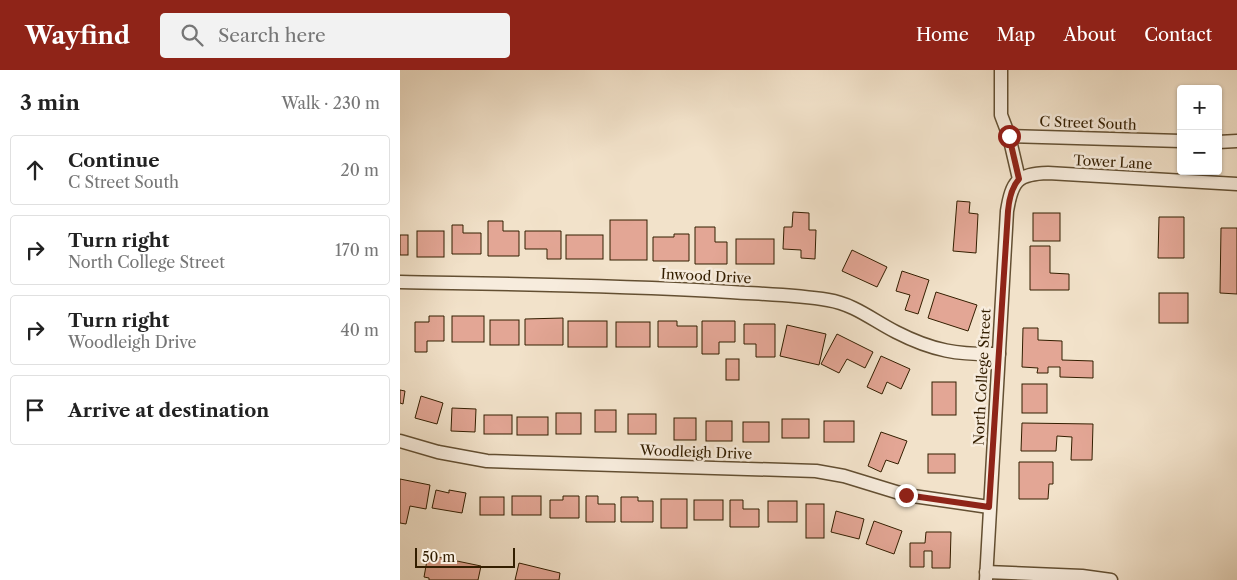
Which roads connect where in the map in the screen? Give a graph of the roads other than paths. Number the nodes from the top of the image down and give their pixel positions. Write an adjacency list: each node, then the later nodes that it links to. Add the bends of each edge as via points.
1 (1001, 70): 2 (street, via 1000,106)
2 (1009, 136): 4 (street, C Street South); 6 (street)
3 (1237, 140): 5 (street)
4 (1177, 141)
5 (1222, 142)
6 (1019, 179): 7 (street, Tower Lane, via 1029,174 1048,173); 9 (street, North College Street, via 1011,191 1008,211)
7 (1237, 184)
8 (400, 282): 9 (street, Inwood Drive, via 658,288 805,296 852,307 897,333 939,350)
9 (998, 354): 11 (street, North College Street)
10 (400, 441): 11 (street, Woodleigh Drive, via 487,461 816,471 906,495)
11 (989, 507): 12 (street, North College Street)
12 (986, 576): 13 (street, via 1082,576)
13 (1111, 580)

